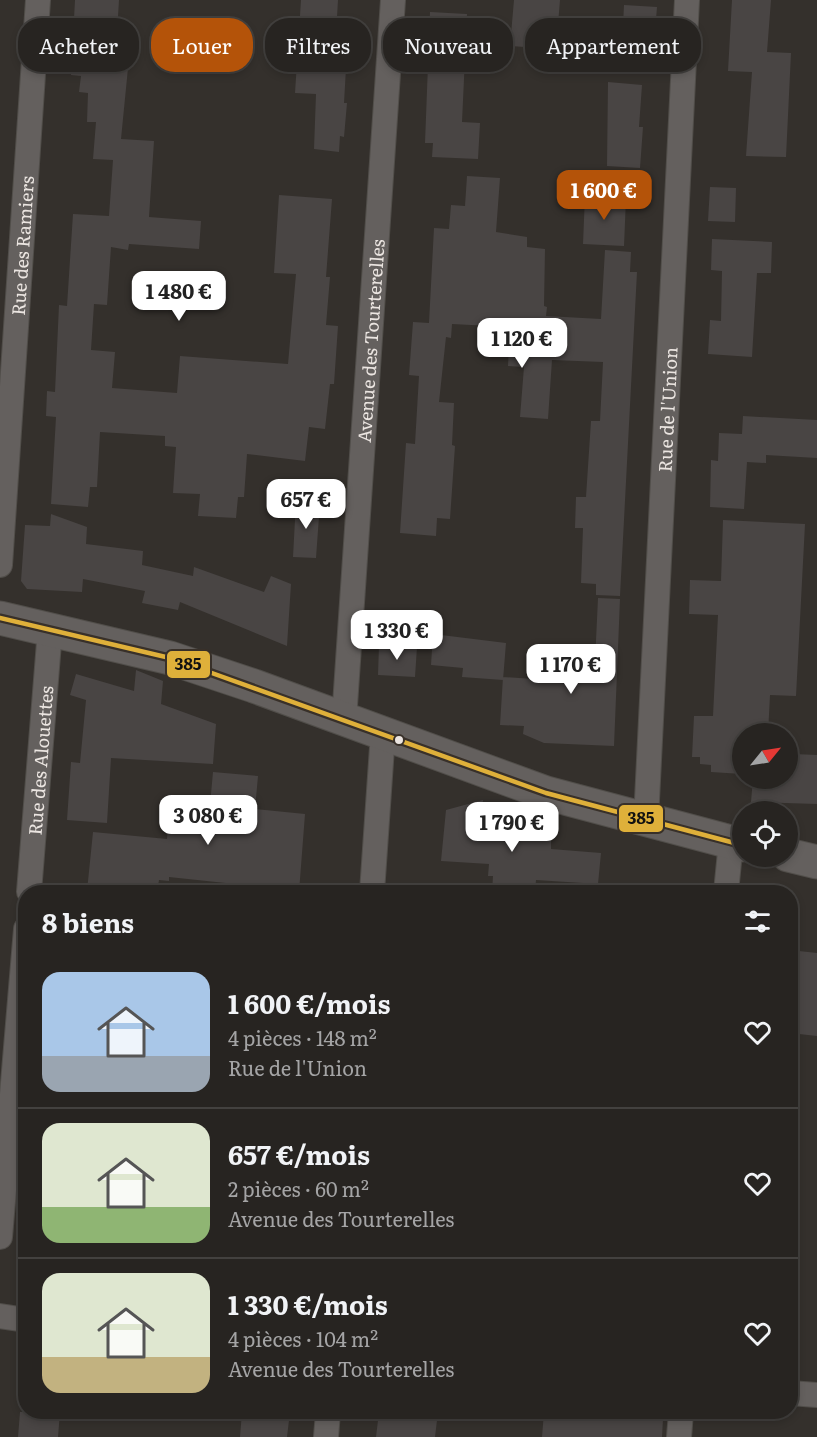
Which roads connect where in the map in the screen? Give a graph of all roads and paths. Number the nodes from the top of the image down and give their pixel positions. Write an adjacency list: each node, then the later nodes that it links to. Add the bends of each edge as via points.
1 (38, 0): 4 (street, Rue des Ramiers)
2 (393, 0): 7 (street, Avenue des Tourterelles)
3 (687, 0): 9 (street, Rue de l'Union)
4 (0, 565)
5 (0, 618): 6 (main road)
6 (50, 630): 7 (main road, via 170,658); 14 (street, Rue des Alouettes)
7 (344, 720): 8 (main road)
8 (383, 733): 9 (main road, via 546,793); 15 (street)
9 (646, 819): 10 (main road)
10 (732, 842)
11 (798, 857): 12 (main road)
12 (817, 862)
13 (732, 863): 16 (street)
14 (29, 885)
15 (372, 885)
16 (727, 885)
17 (18, 1024): 18 (street)
18 (0, 1237)
19 (0, 1316): 20 (street)
20 (18, 1319)
21 (798, 1394): 22 (street)
22 (817, 1395)
23 (327, 1419): 25 (street)
24 (680, 1419): 26 (street)
25 (326, 1437)
26 (679, 1437)

